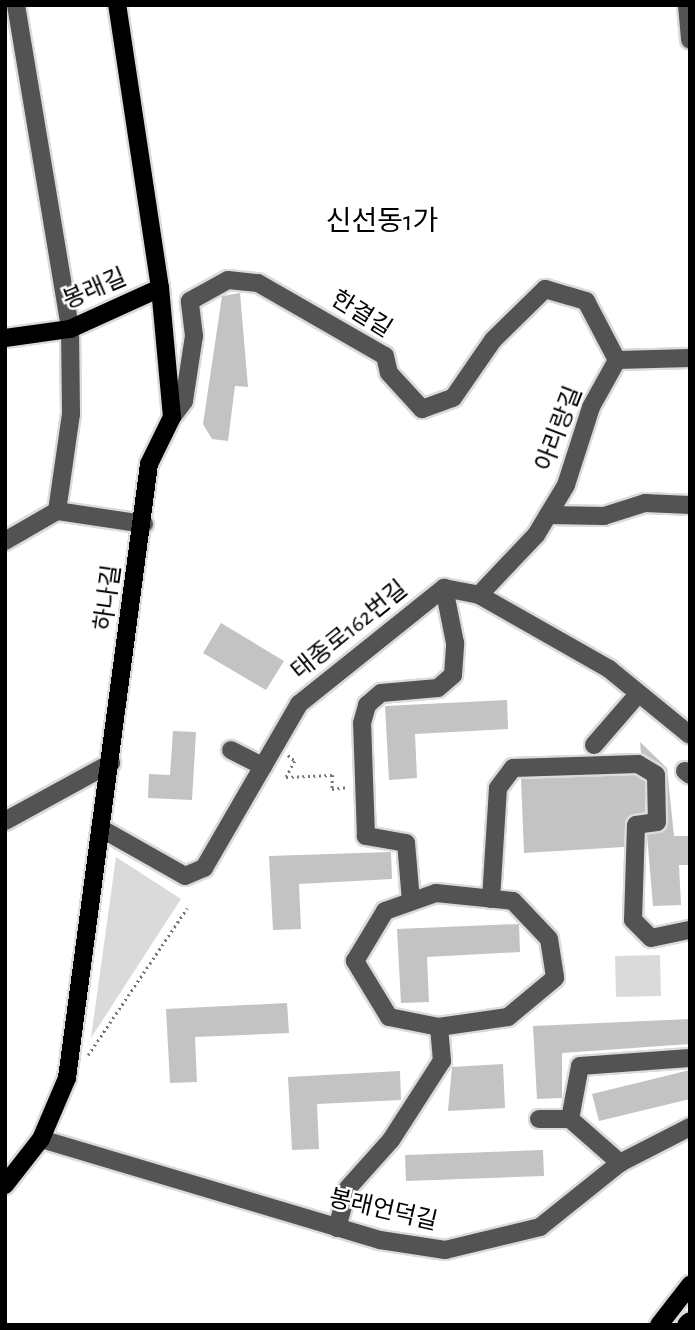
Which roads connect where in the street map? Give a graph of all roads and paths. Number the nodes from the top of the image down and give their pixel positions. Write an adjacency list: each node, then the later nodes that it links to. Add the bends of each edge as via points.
1 (16, 5): 6 (street)
2 (117, 5): 5 (main road)
3 (687, 5): 4 (street)
4 (690, 40)
5 (160, 288): 6 (main road, 봉래길); 10 (main road)
6 (70, 329): 7 (main road, 봉래길); 12 (street, via 71,414)
7 (5, 338)
8 (690, 358): 9 (street)
9 (617, 360): 10 (street, 한결길, via 586,301 545,289 493,340 453,398 422,409 389,373 385,356 365,342 257,283 228,280 190,301 194,336 184,401); 13 (street, 아리랑길)
10 (172, 417): 14 (main road, 하나길, via 149,464)
11 (690, 505): 13 (street, via 645,503 604,516)
12 (57, 511): 14 (street); 15 (street)
13 (548, 515): 17 (street, 아리랑길)
14 (144, 524): 23 (main road, 하나길)
15 (5, 541)
16 (444, 588): 17 (street, 태종로162번길); 24 (street, 태종로162번길, via 299,704); 25 (street, via 455,643 453,675 438,688 381,693 367,705)
17 (479, 595): 18 (street, 태종로162번길, via 609,668)
18 (638, 694): 19 (street, 태종로162번길); 20 (street)
19 (690, 735)
20 (594, 745)
21 (231, 750): 24 (street)
22 (287, 755): 25 (path, via 295,761 286,777 333,775 332,789)
23 (111, 763): 26 (street); 27 (main road, 하나길)
24 (263, 766): 27 (street, 태종로162번길, via 204,868 185,876)
25 (365, 784): 29 (street, via 366,836 407,843)
26 (5, 821)
27 (102, 829): 34 (main road, 하나길)
28 (491, 899): 29 (street, via 436,893); 31 (street, via 498,788 513,768 638,764 656,775 657,822 636,825 633,920 651,938); 32 (street, via 513,901 550,939 555,978 508,1017)
29 (411, 901): 32 (street, via 385,911 355,961 389,1017)
30 (187, 908): 34 (path, via 97,1045)
31 (690, 930)
32 (439, 1027): 41 (street, via 442,1061 391,1140 348,1188)
33 (690, 1058): 36 (street, via 580,1066)
34 (66, 1078): 38 (main road, 하나길)
35 (539, 1119): 36 (street)
36 (570, 1119): 39 (street)
37 (690, 1127): 39 (street, 봉래언덕길)
38 (41, 1139): 40 (main road, 하나길); 41 (street, 봉래언덕길)
39 (620, 1163): 41 (street, 봉래언덕길, via 524,1235 445,1250)
40 (5, 1185)
41 (337, 1228)
42 (690, 1285): 43 (main road)
43 (659, 1325)

